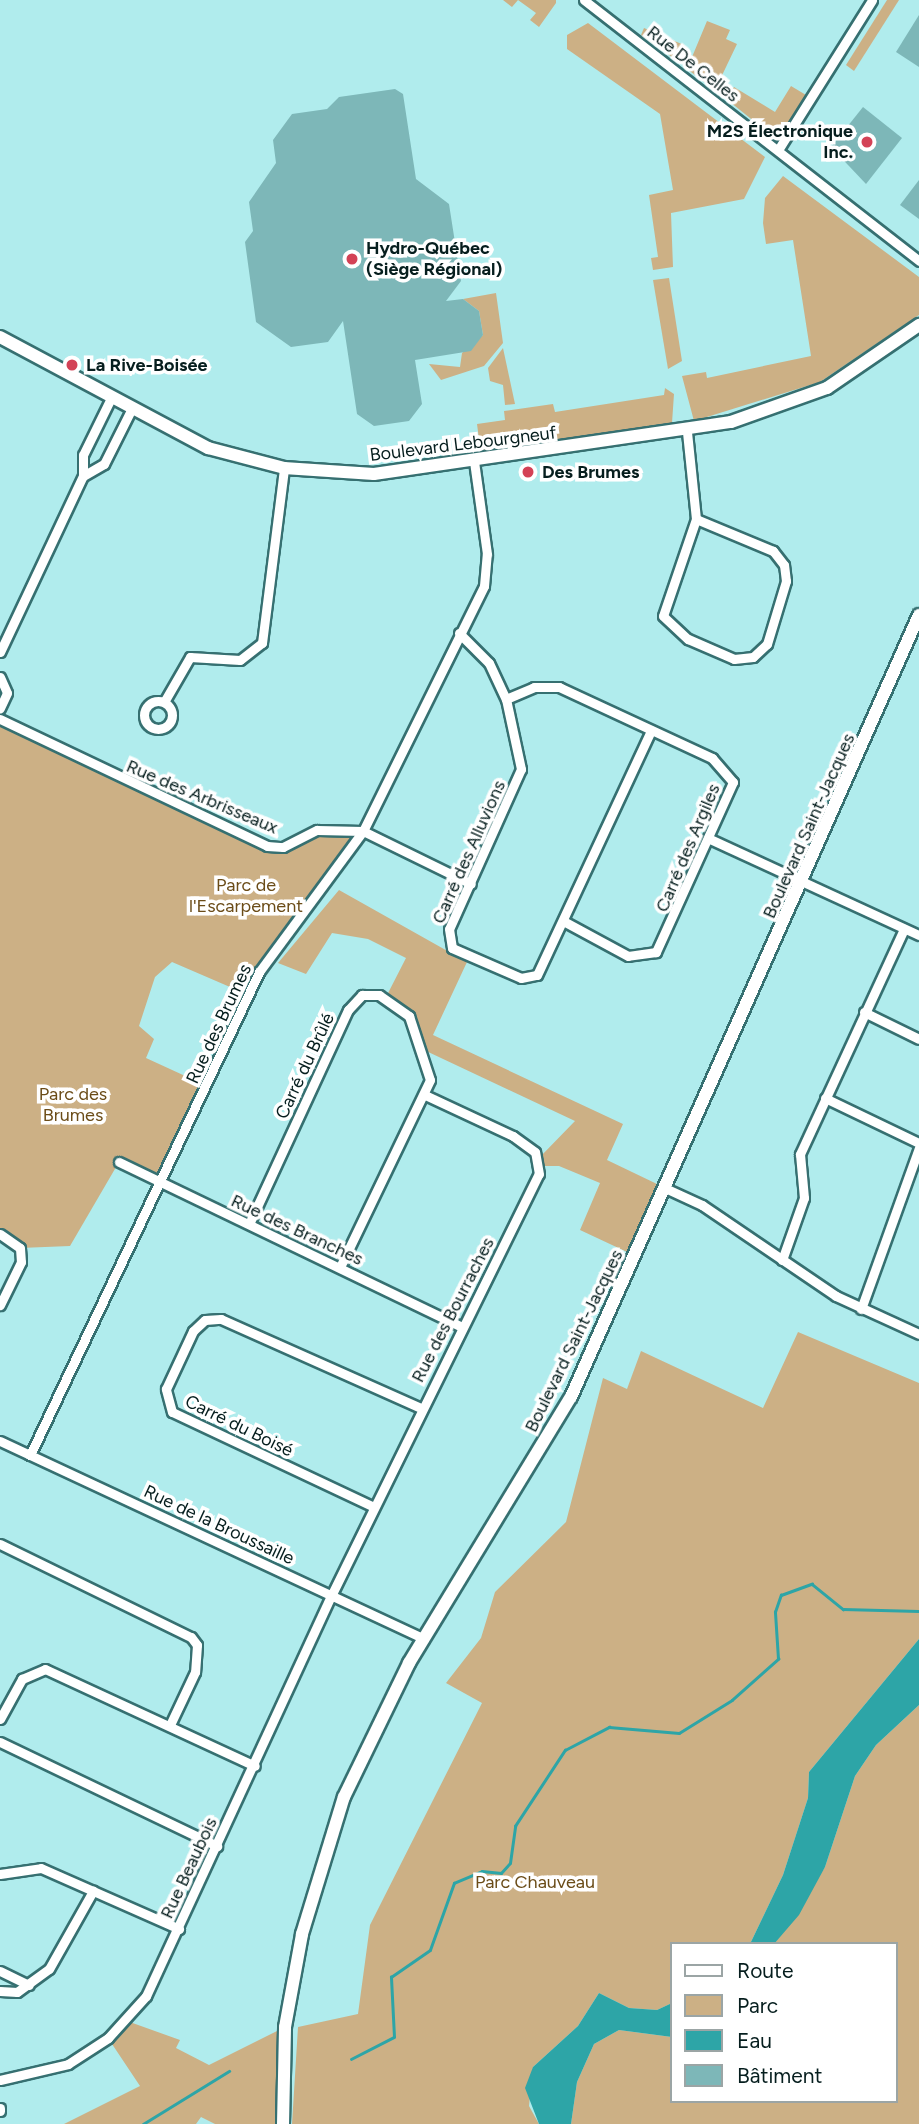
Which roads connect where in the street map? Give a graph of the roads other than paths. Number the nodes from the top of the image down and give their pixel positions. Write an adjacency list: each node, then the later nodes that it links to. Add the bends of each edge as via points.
1 (584, 0): 3 (street, Rue De Celles)
2 (872, 0): 3 (street)
3 (778, 150): 4 (street, Rue De Celles)
4 (917, 262)
5 (919, 325): 8 (street, Boulevard Lebourgneuf)
6 (0, 337): 9 (street, Boulevard Lebourgneuf)
7 (919, 338): 8 (street, Boulevard Lebourgneuf)
8 (898, 344): 11 (street, Boulevard Lebourgneuf, via 827,387 764,412)
9 (112, 396): 10 (street, Boulevard Lebourgneuf); 14 (street, via 83,455)
10 (132, 408): 13 (street, Boulevard Lebourgneuf, via 208,448); 14 (street, via 104,464)
11 (687, 432): 12 (street, Boulevard Lebourgneuf); 15 (street)
12 (474, 462): 13 (street, Boulevard Lebourgneuf, via 374,474); 17 (street, Rue des Brumes, via 487,577)
13 (284, 468): 21 (street, via 262,643 240,660 190,657)
14 (83, 475): 18 (street)
15 (696, 519): 15 (street, via 662,606 666,623 734,659 753,657 767,644 786,581 784,565 774,551)
16 (919, 615): 27 (street, Boulevard Saint-Jacques)
17 (459, 633): 20 (street, Carré des Alluvions, via 489,663); 25 (street, Rue des Brumes)
18 (0, 652)
19 (0, 677): 22 (street, via 7,693)
20 (506, 699): 24 (street, Carré des Argiles, via 546,684); 28 (street, Carré des Alluvions, via 521,769)
21 (164, 702)
22 (0, 708)
23 (0, 719): 25 (street, Rue des Arbrisseaux, via 267,846 283,847 317,830)
24 (651, 730): 26 (street, Carré des Argiles, via 712,758 730,774 732,792); 29 (street, Carré des Alluvions)
25 (363, 831): 28 (street, Rue des Arbrisseaux); 38 (street, Rue des Brumes, via 259,972)
26 (710, 839): 27 (street); 29 (street, Carré des Argiles, via 664,943 648,957 628,956)
27 (802, 882): 30 (street); 39 (street, Boulevard Saint-Jacques)
28 (471, 884): 29 (street, Carré des Alluvions, via 447,939 521,978 544,967)
29 (565, 922)
30 (904, 929): 31 (street); 32 (street)
31 (919, 935)
32 (864, 1012): 33 (street); 35 (street)
33 (919, 1039)
34 (425, 1095): 40 (street, Carré du Brûlé, via 429,1064 409,1016 379,995 362,995 348,1010); 43 (street, Carré du Brûlé); 46 (street, Rue des Bourraches, via 513,1136 535,1152 540,1166)
35 (825, 1098): 36 (street); 42 (street, via 800,1154 804,1198)
36 (919, 1145): 45 (street)
37 (119, 1162): 38 (street, Rue des Branches)
38 (163, 1184): 40 (street, Rue des Branches); 50 (street, Rue des Brumes)
39 (665, 1188): 42 (street, via 702,1205); 54 (street, Boulevard Saint-Jacques, via 571,1397)
40 (249, 1224): 43 (street, Rue des Branches)
41 (0, 1234): 44 (street, via 20,1248 21,1262)
42 (782, 1260): 45 (street)
43 (340, 1267): 46 (street, Rue des Branches)
44 (0, 1305)
45 (861, 1308): 47 (street)
46 (462, 1328): 48 (street, Rue des Bourraches)
47 (919, 1334)
48 (421, 1408): 51 (street, Rue des Bourraches); 51 (street, Carré du Boisé, via 221,1318 205,1320 193,1331 166,1389 172,1412)
49 (0, 1441): 50 (street, Rue de la Broussaille)
50 (30, 1455): 53 (street, Rue de la Broussaille)
51 (374, 1507): 53 (street, Rue des Bourraches)
52 (0, 1544): 56 (street, via 191,1637 197,1645 195,1672)
53 (331, 1594): 54 (street, Rue de la Broussaille); 58 (street, Rue Beaubois)
54 (424, 1639): 67 (street, Boulevard Saint-Jacques, via 344,1797 320,1868 285,2026)
55 (0, 1719): 56 (street, via 15,1687 37,1669)
56 (170, 1725): 58 (street)
57 (0, 1742): 59 (street)
58 (255, 1766): 59 (street, Rue Beaubois)
59 (216, 1846): 62 (street, Rue Beaubois)
60 (0, 1874): 61 (street, via 41,1868)
61 (93, 1891): 62 (street); 64 (street, via 73,1937)
62 (179, 1929): 66 (street, Rue Beaubois, via 146,1996 108,2038 68,2064)
63 (0, 1971): 64 (street)
64 (29, 1985): 65 (street)
65 (0, 1991)
66 (0, 2080)
67 (283, 2124)

